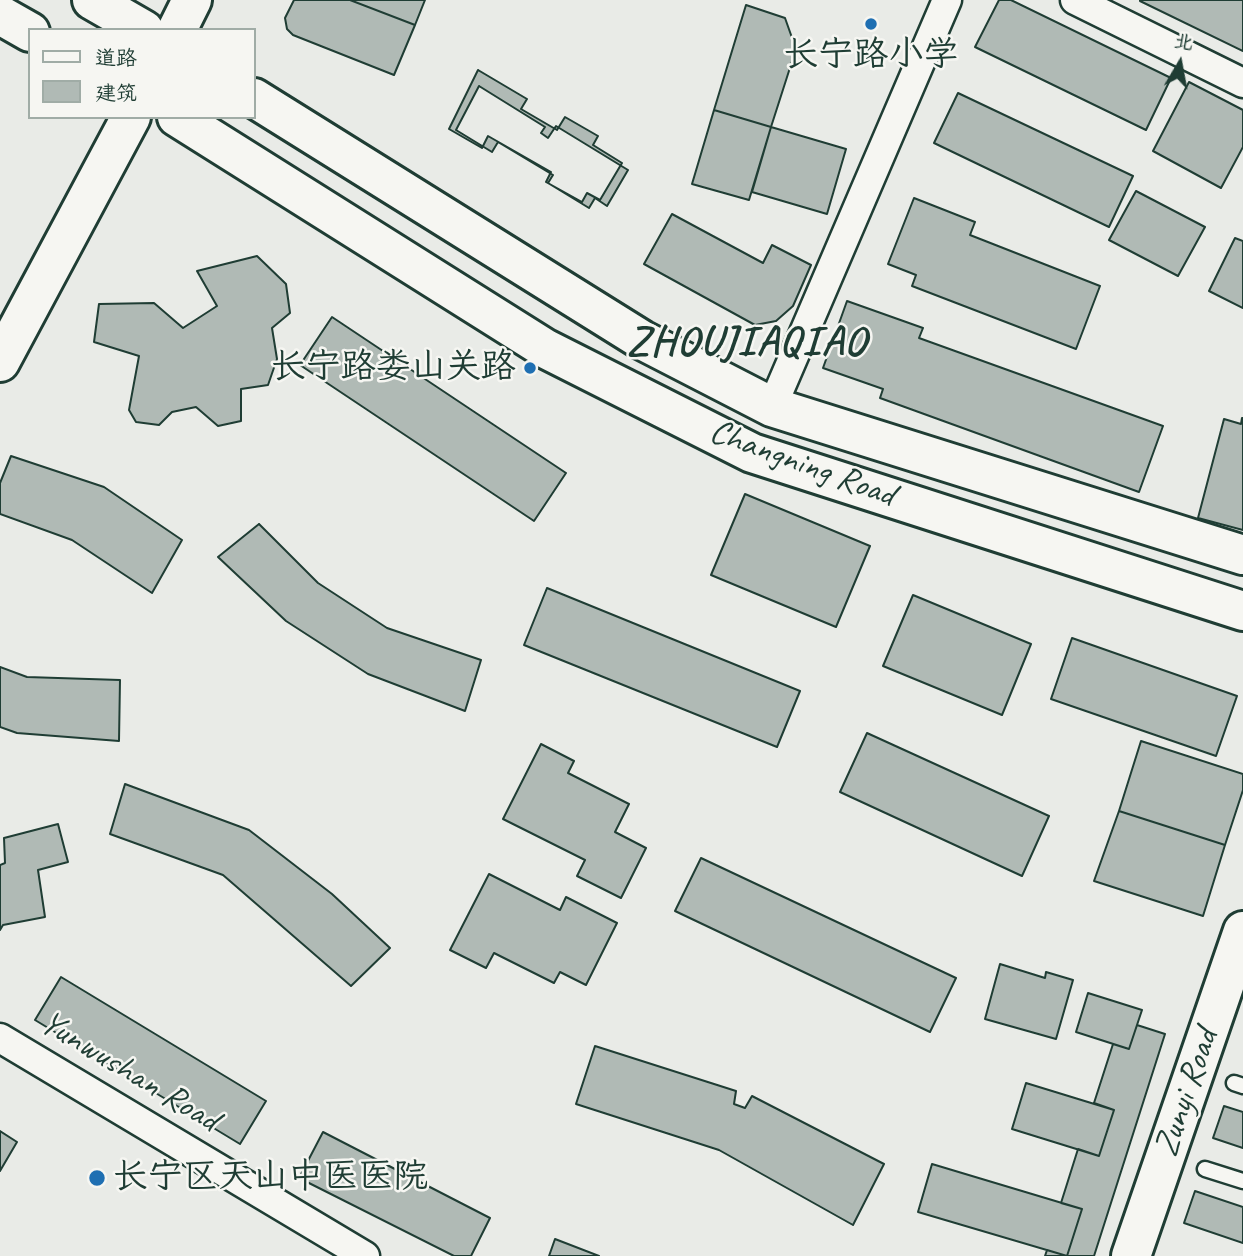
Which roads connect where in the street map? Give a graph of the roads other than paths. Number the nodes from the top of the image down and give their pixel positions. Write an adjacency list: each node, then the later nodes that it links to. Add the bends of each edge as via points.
1 (92, 0): 6 (main road)
2 (192, 0): 7 (main road)
3 (947, 0): 14 (street)
4 (1075, 0): 9 (street)
5 (0, 15): 8 (main road)
6 (141, 28)
7 (178, 28)
8 (28, 31)
9 (1243, 83)
10 (256, 99): 14 (main road, Changning Road, via 642,340)
11 (130, 119): 13 (main road)
12 (180, 119): 16 (main road, Changning Road, via 546,349 752,453)
13 (0, 362)
14 (772, 407): 15 (main road, Changning Road)
15 (1243, 555)
16 (1243, 611)
17 (1243, 931): 22 (main road, Zunyi Road)
18 (0, 1038): 21 (street, Yunwushan Road)
19 (1205, 1169): 20 (lane)
20 (1243, 1181)
21 (365, 1256)
22 (1131, 1256)

